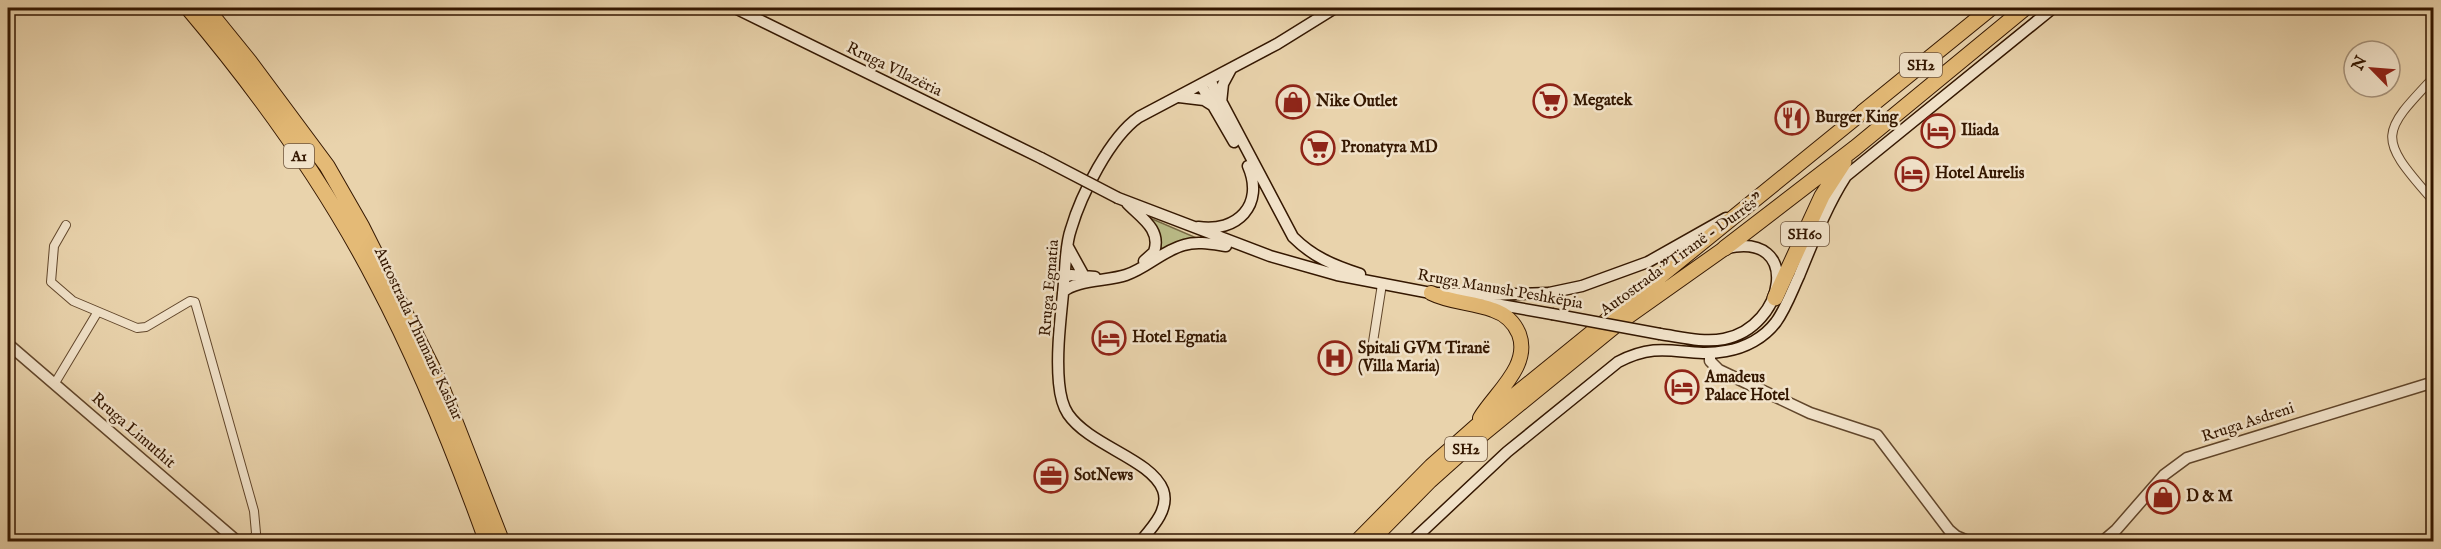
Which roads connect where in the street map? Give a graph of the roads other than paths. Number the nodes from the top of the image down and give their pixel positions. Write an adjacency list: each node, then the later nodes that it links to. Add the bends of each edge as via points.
1 (188, 8): 38 (highway, Autostrada Thumanë Kashar / A1, via 245,79 350,235 385,298 456,459)
2 (206, 8): 38 (highway, Autostrada Thumanë Kashar / A1, via 327,166 362,227 440,383)
3 (735, 8): 15 (main road, Rruga Vllazëria / SH60)
4 (1335, 8): 8 (main road, Rruga Egnatia)
5 (1991, 8): 13 (highway, Autostrada "Tiranë - Durrës" / SH2)
6 (2025, 8): 14 (highway, Autostrada "Tiranë - Durrës" / SH2)
7 (2053, 8): 16 (main road)
8 (1232, 68): 10 (main road, Rruga Egnatia); 12 (main road)
9 (2433, 77): 17 (street, via 2402,110 2392,130 2395,151)
10 (1205, 82): 11 (main road, Rruga Egnatia); 12 (main road)
11 (1179, 97): 12 (main road); 22 (main road, Rruga Egnatia, via 1139,117 1114,141 1075,217)
12 (1218, 105): 21 (main road, via 1251,175 1253,196 1242,216 1230,224 1205,228); 27 (main road, via 1293,237 1325,262)
13 (1863, 112): 19 (highway, Autostrada "Tiranë - Durrës" / SH2)
14 (1855, 148): 16 (highway); 24 (highway, Autostrada "Tiranë - Durrës" / SH2)
15 (1041, 159): 18 (main road, Rruga Manush Peshkëpia / SH60, bridge)
16 (1842, 174): 30 (highway, SH60, via 1822,196); 34 (main road, via 1775,322 1762,336 1744,346)
17 (2430, 197)
18 (1121, 199): 21 (main road, Rruga Manush Peshkëpia / SH60); 26 (main road, via 1154,231 1154,252 1146,260 1112,275)
19 (1737, 213): 29 (main road, via 1648,262 1582,286 1549,293); 37 (highway, Autostrada "Tiranë - Durrës" / SH2)
20 (66, 225): 31 (street, via 54,246 51,282 73,302)
21 (1182, 225): 23 (main road, Rruga Manush Peshkëpia / SH60)
22 (1068, 246): 25 (main road, Rruga Egnatia); 26 (main road)
23 (1243, 248): 26 (main road, via 1206,243 1185,245 1138,271 1107,280); 27 (main road, Rruga Manush Peshkëpia / SH60)
24 (1725, 248): 30 (main road, via 1748,246 1770,257 1778,274); 44 (highway, Autostrada "Tiranë - Durrës" / SH2, via 1619,323 1477,439)
25 (1065, 277): 26 (main road); 28 (main road, Rruga Egnatia)
26 (1088, 279): 28 (main road)
27 (1382, 284): 29 (main road, Rruga Manush Peshkëpia / SH60); 32 (street)
28 (1063, 292): 42 (main road, Rruga Egnatia, via 1058,371 1064,407 1083,431 1150,473 1163,489 1162,512)
29 (1431, 293): 30 (main road, Rruga Manush Peshkëpia / SH60, bridge, via 1701,340 1734,336 1764,316); 37 (highway, via 1500,313 1518,332 1521,352 1516,368)
30 (1775, 298)
31 (98, 313): 36 (street); 41 (street, via 137,328 146,327 190,301 195,302 254,511 256,533)
32 (1373, 342)
33 (8, 344): 36 (main road, Rruga Limuthit)
34 (1710, 353): 39 (main road, via 1710,361 1719,370 1810,413 1877,435); 45 (main road, via 1659,348 1618,362 1507,452)
35 (2433, 382): 47 (main road, Rruga Asdreni, via 2187,458 2164,475)
36 (55, 383): 40 (main road, Rruga Limuthit)
37 (1474, 427): 43 (highway, Autostrada "Tiranë - Durrës" / SH2)
38 (498, 539)
39 (1954, 539): 46 (main road)
40 (238, 542)
41 (252, 542)
42 (1140, 542)
43 (1356, 542)
44 (1370, 542)
45 (1411, 542)
46 (1970, 542)
47 (2102, 542)

